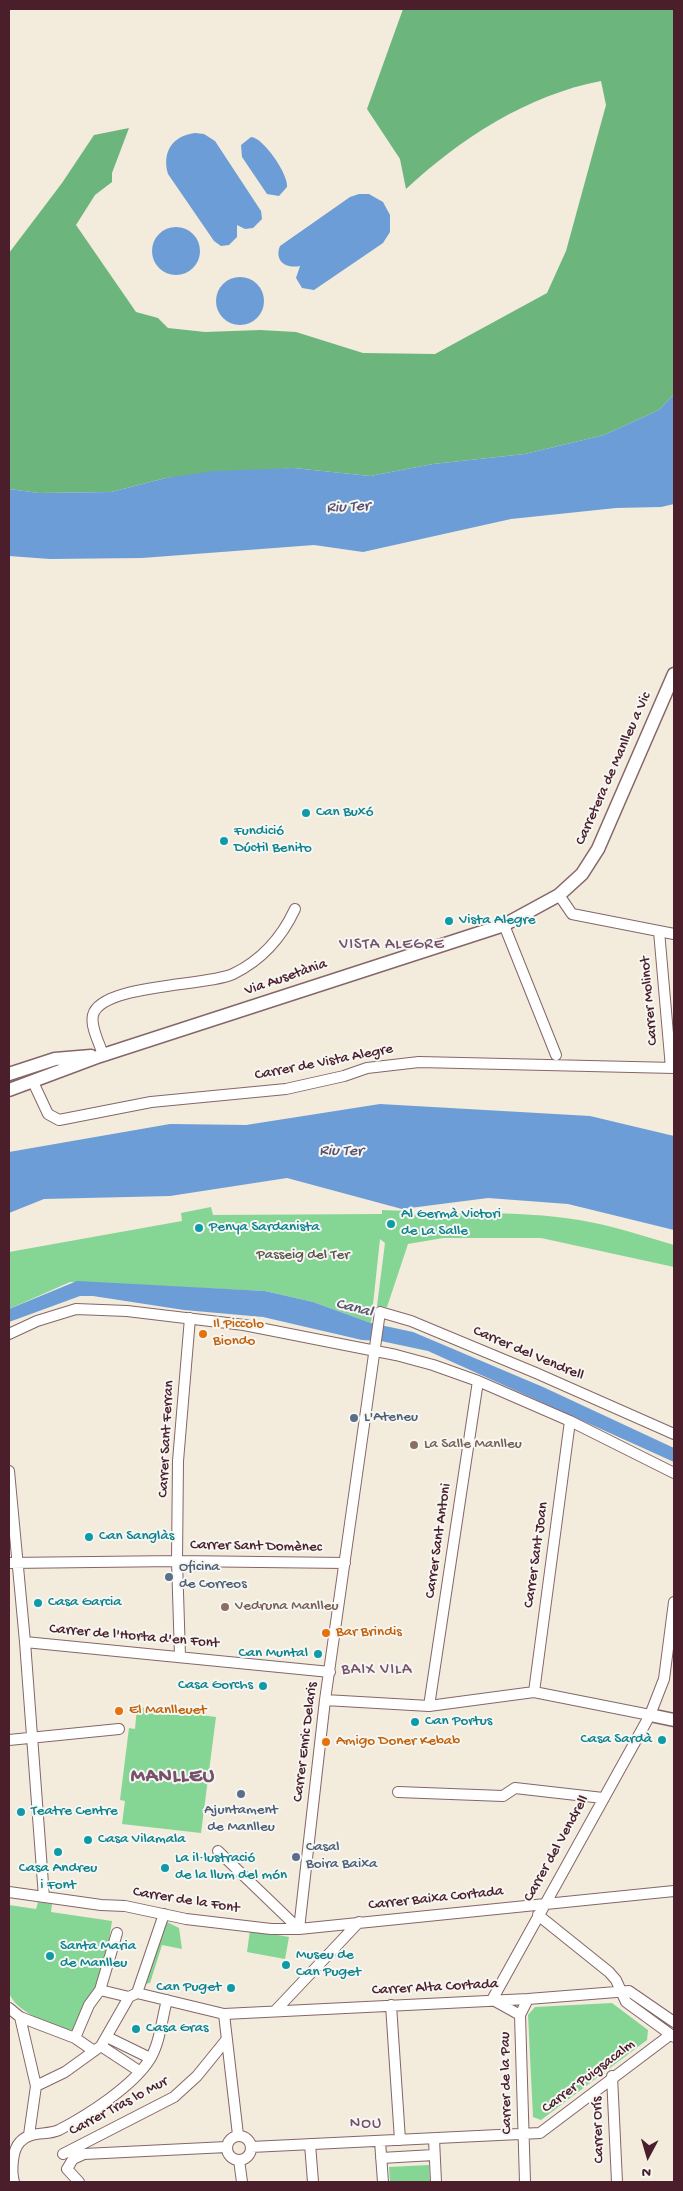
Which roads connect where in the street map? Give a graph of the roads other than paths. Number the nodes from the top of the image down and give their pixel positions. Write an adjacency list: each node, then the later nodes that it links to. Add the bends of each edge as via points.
1 (674, 674): 2 (street, Carretera de Manlleu a Vic, via 598,848 582,874)
2 (559, 895): 4 (street, Via Ausetània); 5 (street, via 572,914)
3 (295, 908): 8 (street, via 288,924 268,951 232,975 131,992 103,1003 96,1010 93,1023)
4 (504, 925): 7 (street); 8 (street, Via Ausetània)
5 (659, 931): 6 (street); 9 (street, Carrer Molinot)
6 (674, 934)
7 (556, 1055)
8 (102, 1056): 10 (street, Via Ausetània, via 61,1058); 11 (street, Via Ausetània)
9 (673, 1068): 11 (street, Carrer de Vista Alegre, via 418,1062 367,1068 286,1089 151,1102 59,1120 48,1114)
10 (9, 1074)
11 (33, 1082): 12 (street, Via Ausetània)
12 (9, 1090)
13 (190, 1318): 14 (street, via 76,1309); 15 (street, via 244,1325); 21 (street, Carrer Sant Ferran, via 178,1461)
14 (9, 1334)
15 (374, 1351): 16 (street, via 433,1365); 18 (street, Carrer del Vendrell, via 380,1312 411,1321); 23 (street, Carrer Enric Delaris)
16 (478, 1381): 17 (street); 30 (street, Carrer Sant Antoni)
17 (570, 1421): 20 (street); 28 (street, Carrer Sant Joan)
18 (674, 1434)
19 (9, 1472): 22 (street)
20 (674, 1473)
21 (177, 1561): 22 (street, Carrer Sant Domènec); 23 (street, Carrer Sant Domènec); 26 (street, Carrer Sant Ferran)
22 (13, 1563): 25 (street)
23 (345, 1564): 27 (street, Carrer Enric Delaris)
24 (674, 1602): 31 (street, Carrer del Vendrell, via 664,1678)
25 (25, 1642): 26 (street, Carrer de l'Horta d'en Font); 34 (street)
26 (180, 1656): 27 (street, Carrer de l'Horta d'en Font)
27 (330, 1672): 29 (street, Carrer Enric Delaris)
28 (534, 1692): 30 (street); 31 (street)
29 (325, 1700): 30 (street); 46 (street, Carrer Enric Delaris)
30 (429, 1706)
31 (650, 1715): 32 (street); 37 (street, Carrer del Vendrell)
32 (674, 1720)
33 (119, 1729): 34 (street)
34 (33, 1738): 35 (street); 41 (street)
35 (9, 1740)
36 (398, 1792): 37 (street, via 503,1796 515,1788)
37 (603, 1798): 42 (street, Carrer del Vendrell)
38 (218, 1851): 46 (street)
39 (674, 1891): 42 (street, Carrer Baixa Cortada)
40 (9, 1892): 41 (street, Carrer de la Font)
41 (44, 1897): 43 (street, Carrer de la Font)
42 (545, 1904): 44 (street, Carrer del Vendrell); 45 (street, Carrer Baixa Cortada)
43 (164, 1914): 46 (street, Carrer de la Font, via 252,1927); 50 (street)
44 (538, 1915): 49 (street, via 609,1972); 53 (street, Carrer del Vendrell)
45 (359, 1922): 46 (street, Carrer de la Font); 56 (street)
46 (298, 1929)
47 (117, 1933): 48 (street)
48 (100, 1990): 50 (street, Carrer Alta Cortada); 63 (street)
49 (622, 1992): 51 (street, Carrer Alta Cortada); 60 (street, via 629,1991); 62 (street, via 626,2002)
50 (133, 1995): 52 (street, Carrer Alta Cortada); 61 (street)
51 (528, 1999): 53 (street, Carrer Alta Cortada); 58 (street)
52 (167, 2000): 57 (street, Carrer Alta Cortada); 66 (street)
53 (492, 2000): 54 (street, Carrer Alta Cortada); 58 (street, Carrer de la Pau)
54 (391, 2005): 56 (street, Carrer Alta Cortada); 73 (street)
55 (9, 2008): 59 (street)
56 (275, 2011): 57 (street, Carrer Alta Cortada)
57 (224, 2014): 64 (street)
58 (520, 2015): 70 (street, Carrer de la Pau)
59 (20, 2017): 63 (street); 69 (street)
60 (674, 2022)
61 (107, 2036): 65 (street); 66 (street)
62 (672, 2036): 68 (street, Carrer Puigsacalm)
63 (75, 2038): 65 (street)
64 (227, 2039): 72 (street); 79 (street, Carrer Tras lo Mur, via 197,2076 174,2097)
65 (97, 2048): 67 (street); 69 (street, via 65,2072)
66 (150, 2058): 67 (street)
67 (139, 2072): 71 (street, via 99,2106 57,2131)
68 (612, 2076): 70 (street, Carrer Puigsacalm, via 540,2133); 91 (street, Carrer Orís)
69 (36, 2086): 71 (street)
70 (523, 2134): 74 (street, Carrer Puigsacalm); 90 (street, Carrer de la Pau)
71 (29, 2135): 83 (street, via 18,2143)
72 (238, 2135): 77 (street, via 248,2140); 78 (street, via 231,2139)
73 (400, 2140): 74 (street, Carrer Puigsacalm); 75 (street, Carrer Puigsacalm)
74 (434, 2140): 80 (street)
75 (380, 2141): 76 (street, Carrer Puigsacalm); 81 (street)
76 (310, 2144): 77 (street, Carrer Puigsacalm); 87 (street)
77 (252, 2147): 82 (street, via 250,2154)
78 (227, 2148): 82 (street, via 232,2157); 85 (street, via 84,2154 73,2159 67,2169)
79 (62, 2154)
80 (434, 2155): 81 (street); 89 (street)
81 (381, 2158): 88 (street)
82 (239, 2160): 86 (street)
83 (11, 2161): 84 (street)
84 (14, 2182)
85 (79, 2182)
86 (242, 2182)
87 (313, 2182)
88 (383, 2182)
89 (436, 2182)
90 (525, 2182)
91 (617, 2182)

